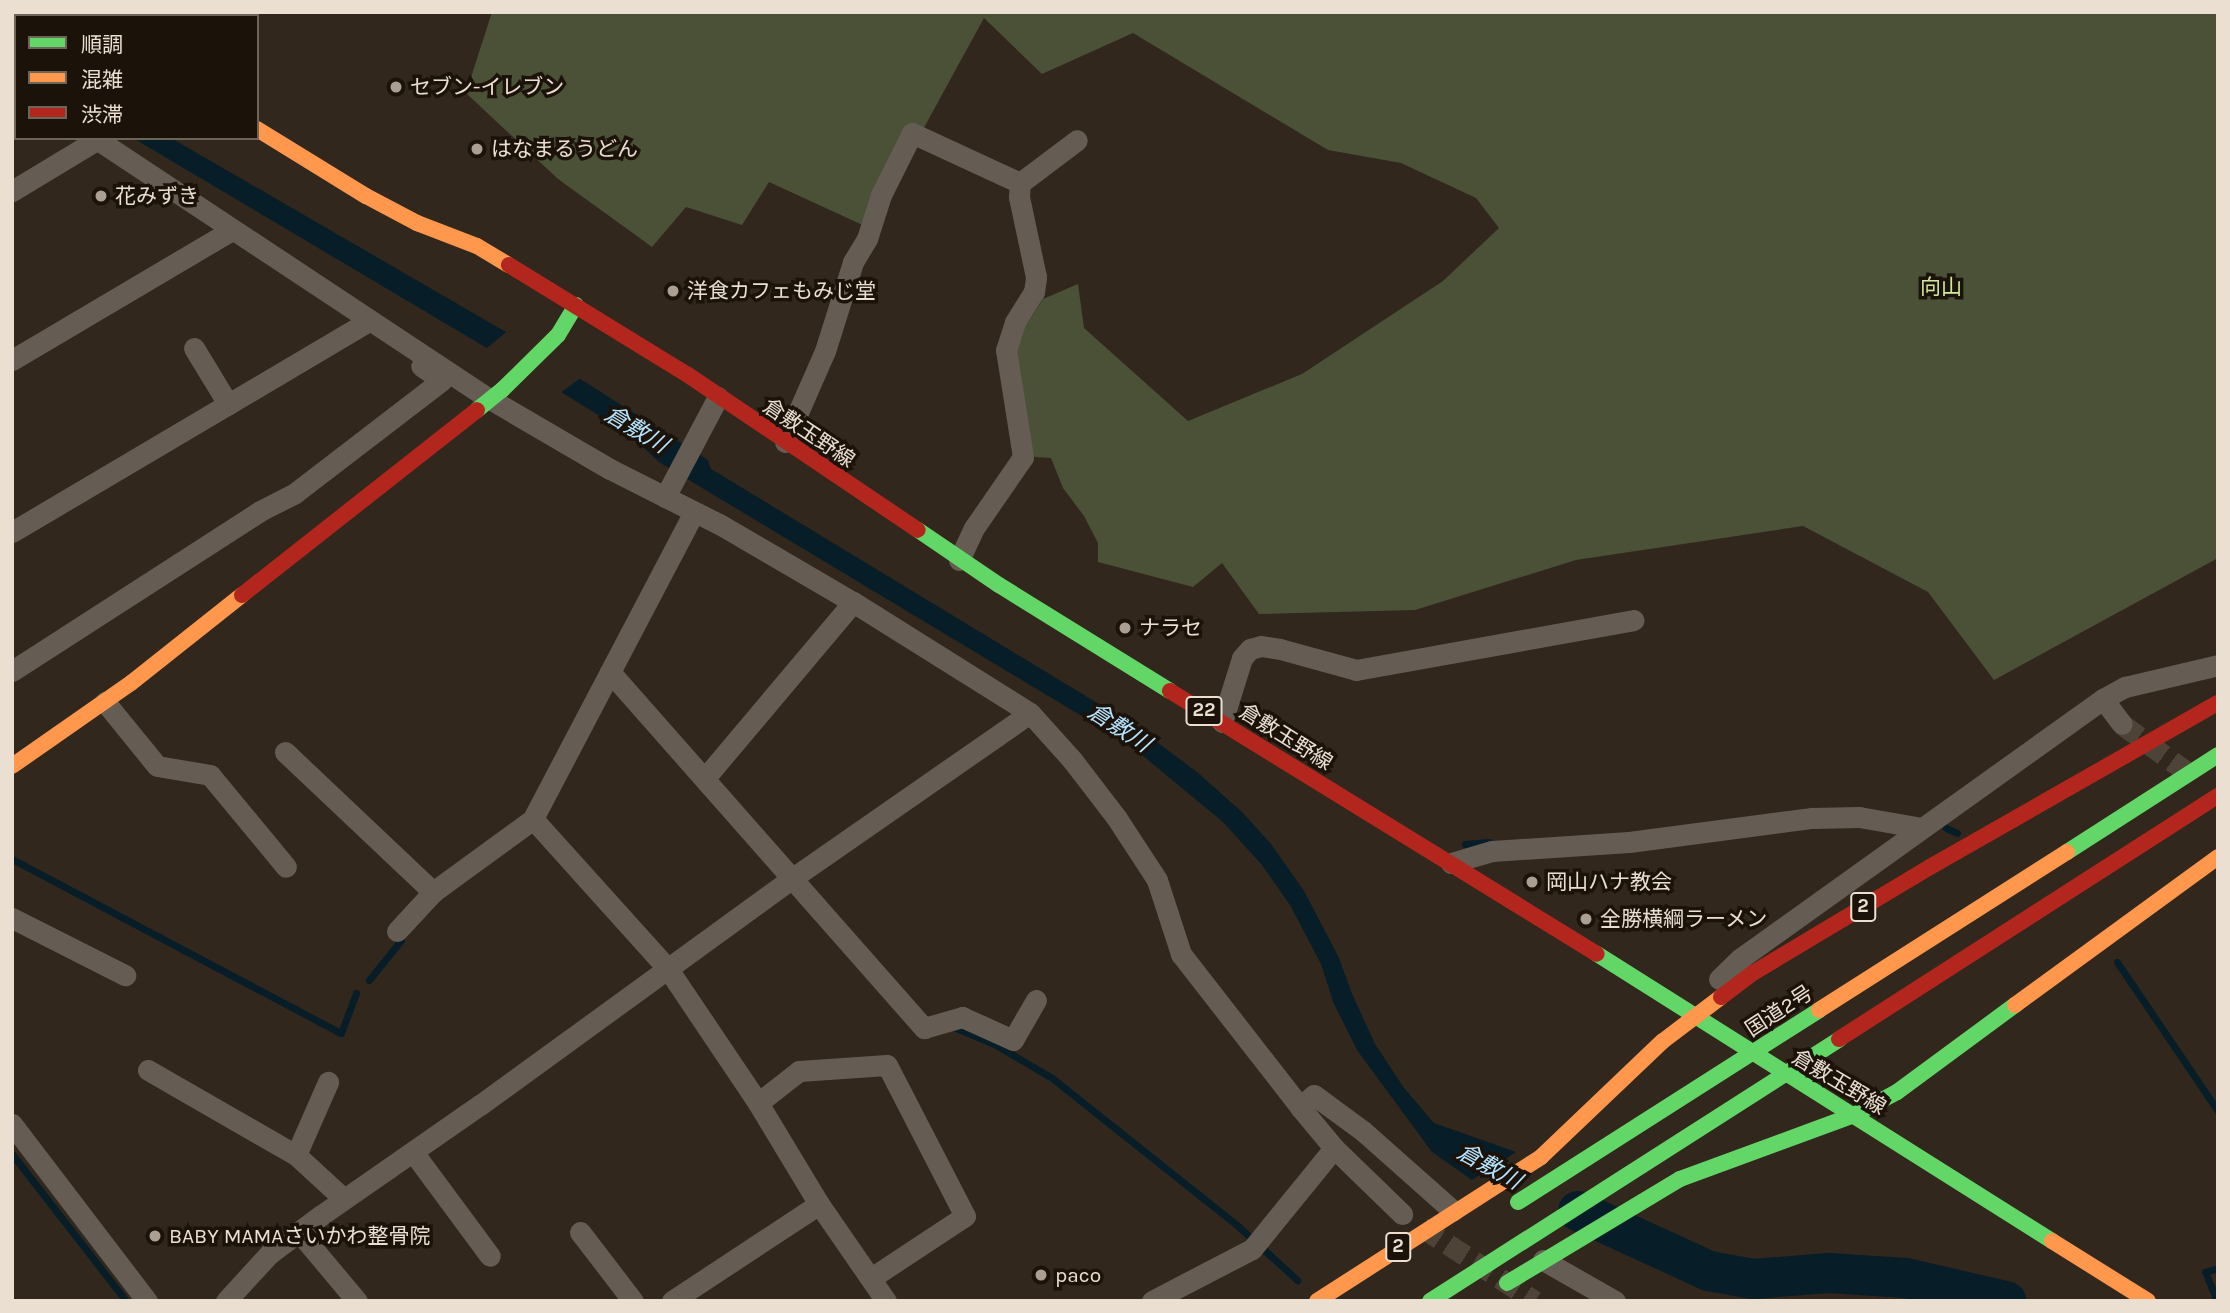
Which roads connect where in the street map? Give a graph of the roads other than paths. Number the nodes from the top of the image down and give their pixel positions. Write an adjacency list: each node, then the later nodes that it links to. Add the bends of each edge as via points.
1 (259, 130): 8 (main road, 倉敷玉野線 / 22, via 366,196 477,247)
2 (97, 140): 6 (street)
3 (100, 140): 7 (street)
4 (1077, 140): 5 (street)
5 (1020, 183): 16 (street, via 912,133 853,262 825,351); 20 (street, via 1036,277 1034,292 1015,322 1006,350 1023,457 974,528)
6 (12, 191)
7 (232, 230): 9 (street); 12 (street)
8 (576, 305): 13 (main road, via 558,335); 14 (main road, 倉敷玉野線 / 22)
9 (369, 321): 11 (street); 15 (street)
10 (194, 348): 15 (street)
11 (424, 355): 13 (street); 24 (street, via 417,363 442,380 376,433 296,493 260,511)
12 (12, 360)
13 (496, 394): 17 (street, via 610,469); 27 (main road)
14 (718, 397): 16 (main road, 倉敷玉野線 / 22); 17 (street)
15 (228, 404): 19 (street)
16 (785, 442): 20 (main road, 倉敷玉野線 / 22)
17 (668, 491): 18 (street)
18 (694, 512): 21 (street); 25 (street)
19 (12, 532)
20 (959, 560): 30 (main road, 倉敷玉野線 / 22)
21 (853, 602): 29 (street); 35 (street)
22 (1634, 620): 30 (street, via 1356,670 1261,646 1242,658)
23 (2218, 665): 26 (street, via 2125,687)
24 (12, 671)
25 (610, 672): 35 (street); 37 (street)
26 (2103, 699): 31 (street); 38 (street)
27 (105, 702): 34 (main road); 41 (street, via 158,766 209,775)
28 (2218, 703): 49 (main road, 2, via 1918,874 1753,973)
29 (1030, 713): 42 (street); 53 (street, via 1116,817 1157,880 1181,954)
30 (1222, 723): 40 (main road, 倉敷玉野線 / 22)
31 (2122, 724)
32 (285, 752): 43 (street)
33 (2218, 755): 61 (main road, 国道2号)
34 (12, 766)
35 (705, 778): 42 (street)
36 (2218, 796): 78 (main road)
37 (533, 819): 43 (street); 46 (street)
38 (1922, 828): 40 (street, via 1859,817 1812,818 1629,842 1492,850); 49 (street, via 1741,958 1715,982)
39 (2218, 857): 54 (main road, via 1897,1092)
40 (1451, 863): 49 (main road, 倉敷玉野線 / 22)
41 (286, 867)
42 (794, 877): 46 (street); 48 (street, via 924,1028 962,1017 1013,1041)
43 (433, 892): 45 (street)
44 (12, 918): 47 (street)
45 (397, 931)
46 (668, 969): 52 (street); 57 (street)
47 (125, 975)
48 (1036, 1000)
49 (1695, 1016): 54 (main road, 倉敷玉野線 / 22); 62 (main road, 2, via 1541,1157)
50 (148, 1070): 58 (street)
51 (328, 1082): 58 (street)
52 (758, 1103): 60 (street); 68 (street, via 799,1071 887,1065 965,1216)
53 (1300, 1107): 56 (street); 62 (street, via 1314,1095 1363,1131)
54 (1853, 1115): 67 (main road, via 1680,1179); 80 (main road, 倉敷玉野線 / 22)
55 (12, 1124): 70 (street)
56 (1334, 1148): 63 (street); 76 (street, via 1256,1245)
57 (412, 1152): 59 (street); 66 (street)
58 (296, 1155): 59 (street)
59 (344, 1199): 64 (street)
60 (819, 1204): 68 (street); 74 (street)
61 (1508, 1208)
62 (1453, 1211): 77 (main road, 2)
63 (1402, 1214)
64 (299, 1232): 71 (street, via 269,1254); 72 (street)
65 (580, 1233): 73 (street)
66 (490, 1256)
67 (1543, 1260): 69 (main road); 79 (street)
68 (871, 1278): 75 (street)
69 (1489, 1294)
70 (147, 1301)
71 (226, 1301)
72 (357, 1301)
73 (633, 1301)
74 (672, 1301)
75 (887, 1301)
76 (1152, 1301)
77 (1317, 1301)
78 (1430, 1301)
79 (1615, 1301)
80 (2148, 1301)

